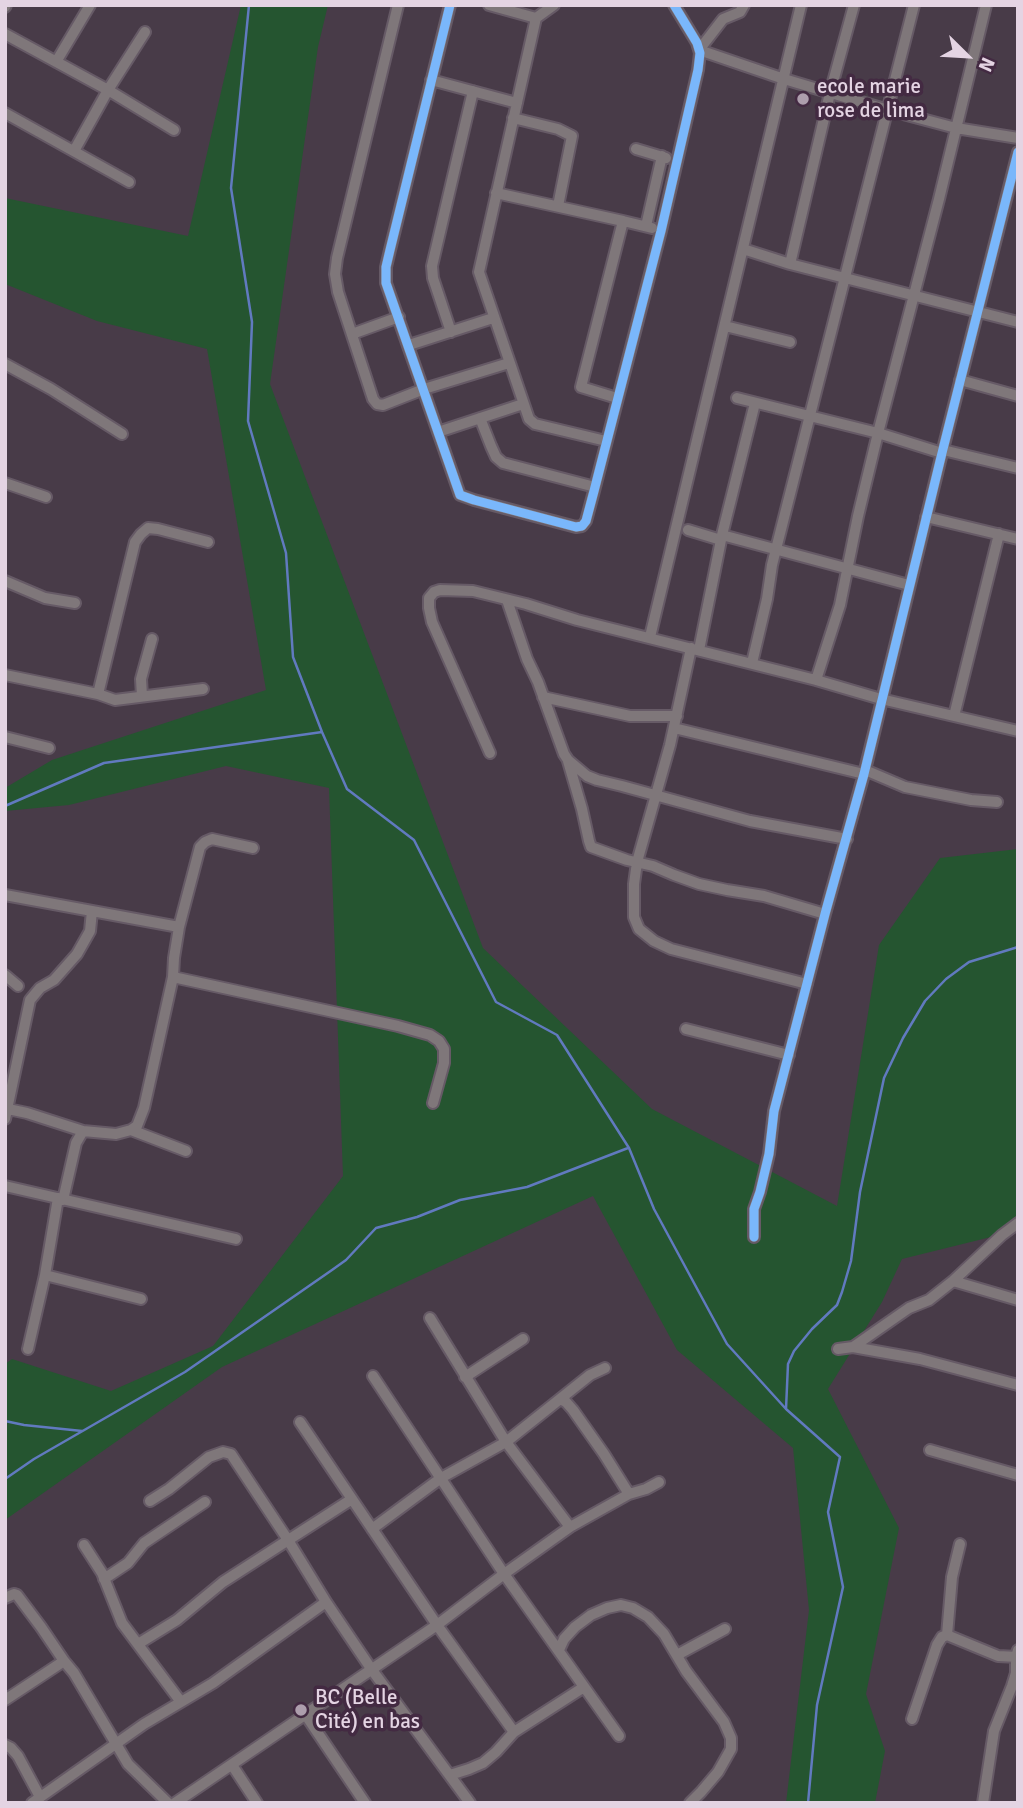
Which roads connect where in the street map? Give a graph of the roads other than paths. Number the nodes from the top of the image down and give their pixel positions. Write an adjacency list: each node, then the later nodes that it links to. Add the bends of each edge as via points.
1 (90, 5): 16 (street)
2 (398, 5): 50 (street, via 335,274)
3 (450, 5): 18 (street)
4 (489, 5): 12 (street)
5 (554, 5): 12 (street)
6 (674, 5): 15 (street)
7 (744, 5): 15 (street, via 740,12 723,19)
8 (801, 5): 17 (street)
9 (853, 5): 21 (street)
10 (914, 5): 23 (street)
11 (986, 5): 26 (street)
12 (536, 18): 22 (street)
13 (145, 32): 19 (street)
14 (5, 34): 16 (street)
15 (699, 50): 17 (street); 33 (street)
16 (56, 62): 19 (street)
17 (784, 79): 21 (street); 40 (street)
18 (431, 80): 20 (street); 45 (street, via 386,267 386,283)
19 (108, 90): 27 (street); 30 (street)
20 (473, 91): 22 (street); 49 (street, via 432,266)
21 (830, 93): 23 (street); 41 (street)
22 (517, 103): 25 (street)
23 (888, 110): 26 (street); 42 (street)
24 (5, 113): 30 (street)
25 (513, 118): 35 (street); 36 (street, via 572,136)
26 (956, 128): 28 (street); 43 (street)
27 (174, 130)
28 (1018, 138)
29 (636, 149): 32 (street)
30 (74, 151): 34 (street)
31 (1018, 152): 44 (street)
32 (662, 156): 33 (street); 38 (street)
33 (676, 160): 39 (street)
34 (130, 182)
35 (496, 193): 36 (street); 46 (street, via 479,272)
36 (558, 206): 37 (street)
37 (623, 221): 38 (street); 58 (street, via 581,387)
38 (646, 226): 39 (street)
39 (661, 230): 58 (street)
40 (743, 249): 41 (street); 48 (street)
41 (790, 264): 42 (street)
42 (844, 278): 43 (street); 62 (street)
43 (913, 296): 44 (street); 65 (street)
44 (977, 312): 47 (street); 55 (street)
45 (399, 317): 50 (street); 52 (street)
46 (493, 318): 49 (street); 53 (street)
47 (1018, 322)
48 (725, 326): 51 (street); 85 (street)
49 (451, 332): 52 (street)
50 (352, 334): 56 (street, via 377,404)
51 (790, 342)
52 (409, 345): 56 (street)
53 (509, 363): 56 (street); 61 (street)
54 (5, 364): 66 (street)
55 (960, 380): 57 (street); 68 (street)
56 (424, 389): 64 (street)
57 (1018, 396)
58 (617, 398): 67 (street)
59 (737, 398): 60 (street)
60 (755, 403): 62 (street); 76 (street)
61 (523, 404): 63 (street); 67 (street, via 535,424)
62 (810, 417): 65 (street); 79 (street)
63 (480, 418): 64 (street); 71 (street, via 496,457 503,463)
64 (438, 432): 71 (street, via 460,495 468,499 576,527 586,521)
65 (878, 433): 68 (street); 80 (street)
66 (122, 434)
67 (606, 441): 71 (street)
68 (942, 451): 69 (street); 73 (street)
69 (1018, 468)
70 (5, 483): 72 (street)
71 (595, 487)
72 (46, 497)
73 (926, 517): 75 (street); 82 (street)
74 (688, 530): 76 (street)
75 (999, 534): 77 (street); 97 (street)
76 (722, 538): 79 (street); 87 (street)
77 (1018, 539)
78 (208, 542): 92 (street, via 148,528 135,542)
79 (776, 549): 80 (street); 88 (street)
80 (849, 569): 82 (street); 90 (street)
81 (5, 581): 84 (street, via 45,598)
82 (909, 585): 95 (street)
83 (507, 600): 85 (street); 94 (street); 102 (street, via 457,590 440,590 429,598 432,622)
84 (75, 603)
85 (650, 637): 87 (street)
86 (152, 639): 93 (street, via 141,679)
87 (695, 649): 88 (street); 96 (street)
88 (752, 663): 90 (street)
89 (5, 675): 92 (street)
90 (816, 680): 95 (street)
91 (203, 689): 93 (street)
92 (98, 694): 93 (street, via 116,700)
93 (142, 696)
94 (543, 697): 96 (street, via 630,716); 103 (street)
95 (881, 699): 97 (street); 104 (street)
96 (677, 716): 98 (street)
97 (954, 716): 99 (street)
98 (674, 728): 104 (street); 105 (street)
99 (1018, 731)
100 (5, 737): 101 (street)
101 (49, 748)
102 (490, 753)
103 (568, 760): 105 (street, via 597,780); 109 (street, via 591,847)
104 (864, 772): 106 (street, via 905,787); 107 (street)
105 (657, 795): 107 (street, via 750,821); 109 (street)
106 (997, 803)
107 (847, 839): 112 (street)
108 (253, 848): 113 (street, via 212,839 200,847)
109 (637, 862): 112 (street, via 699,884); 116 (street, via 634,917 639,929 654,941)
110 (5, 895): 111 (street)
111 (92, 911): 113 (street); 121 (street, via 90,931 77,954 30,1000)
112 (825, 914): 116 (street)
113 (179, 927): 115 (street)
114 (5, 975): 117 (street)
115 (173, 977): 120 (street, via 430,1035 444,1049); 122 (street, via 144,1108)
116 (807, 984): 119 (street)
117 (19, 986)
118 (686, 1030): 119 (street)
119 (789, 1055): 128 (street, via 754,1209)
120 (433, 1103)
121 (7, 1108): 123 (street)
122 (131, 1130): 123 (street, via 116,1134); 124 (street)
123 (83, 1131): 126 (street, via 75,1143)
124 (186, 1151)
125 (5, 1186): 126 (street)
126 (61, 1199): 129 (street); 130 (street)
127 (1018, 1223): 131 (street)
128 (754, 1237)
129 (236, 1239)
130 (45, 1275): 132 (street); 137 (street)
131 (953, 1281): 133 (street); 136 (street)
132 (141, 1299)
133 (1018, 1300)
134 (429, 1318): 141 (street)
135 (523, 1339): 141 (street)
136 (853, 1347): 138 (street); 142 (street)
137 (28, 1349)
138 (838, 1349)
139 (605, 1368): 143 (street)
140 (373, 1376): 148 (street)
141 (465, 1377): 145 (street)
142 (1018, 1385)
143 (559, 1399): 145 (street); 150 (street, via 573,1410)
144 (300, 1422): 151 (street)
145 (506, 1441): 148 (street); 154 (street)
146 (930, 1450): 147 (street)
147 (1018, 1475)
148 (441, 1478): 155 (street); 159 (street)
149 (659, 1482): 150 (street)
150 (629, 1494): 154 (street)
151 (352, 1499): 155 (street); 156 (street)
152 (150, 1501): 156 (street, via 209,1457 227,1452)
153 (205, 1502): 160 (street, via 144,1544 128,1563)
154 (570, 1527): 159 (street)
155 (372, 1529): 163 (street)
156 (288, 1540): 162 (street); 166 (street)
157 (960, 1544): 165 (street)
158 (84, 1545): 160 (street)
159 (504, 1574): 163 (street); 167 (street)
160 (104, 1579): 166 (street, via 118,1615)
161 (5, 1598): 170 (street, via 17,1595)
162 (326, 1602): 171 (street); 174 (street)
163 (437, 1625): 171 (street); 177 (street)
164 (726, 1629): 168 (street)
165 (947, 1635): 169 (street, via 992,1654); 176 (street, via 937,1645)
166 (138, 1644): 174 (street)
167 (559, 1650): 168 (street, via 564,1639 591,1615 621,1605 648,1617); 172 (street)
168 (677, 1655): 189 (street, via 731,1738 731,1749 718,1772)
169 (1017, 1655): 190 (street, via 1016,1673 995,1731)
170 (64, 1661): 173 (street); 179 (street)
171 (372, 1670): 175 (street); 182 (street)
172 (584, 1686): 177 (street); 178 (street)
173 (5, 1700)
174 (181, 1702): 179 (street)
175 (305, 1714): 181 (street); 187 (street)
176 (912, 1719)
177 (514, 1732): 182 (street, via 483,1763)
178 (619, 1736)
179 (116, 1744): 183 (street); 184 (street, via 132,1770)
180 (5, 1745): 183 (street, via 18,1756)
181 (232, 1765): 185 (street); 186 (street)
182 (450, 1775): 188 (street)
183 (36, 1800)
184 (169, 1803)
185 (175, 1803)
186 (257, 1803)
187 (365, 1803)
188 (470, 1803)
189 (690, 1803)
190 (982, 1803)

